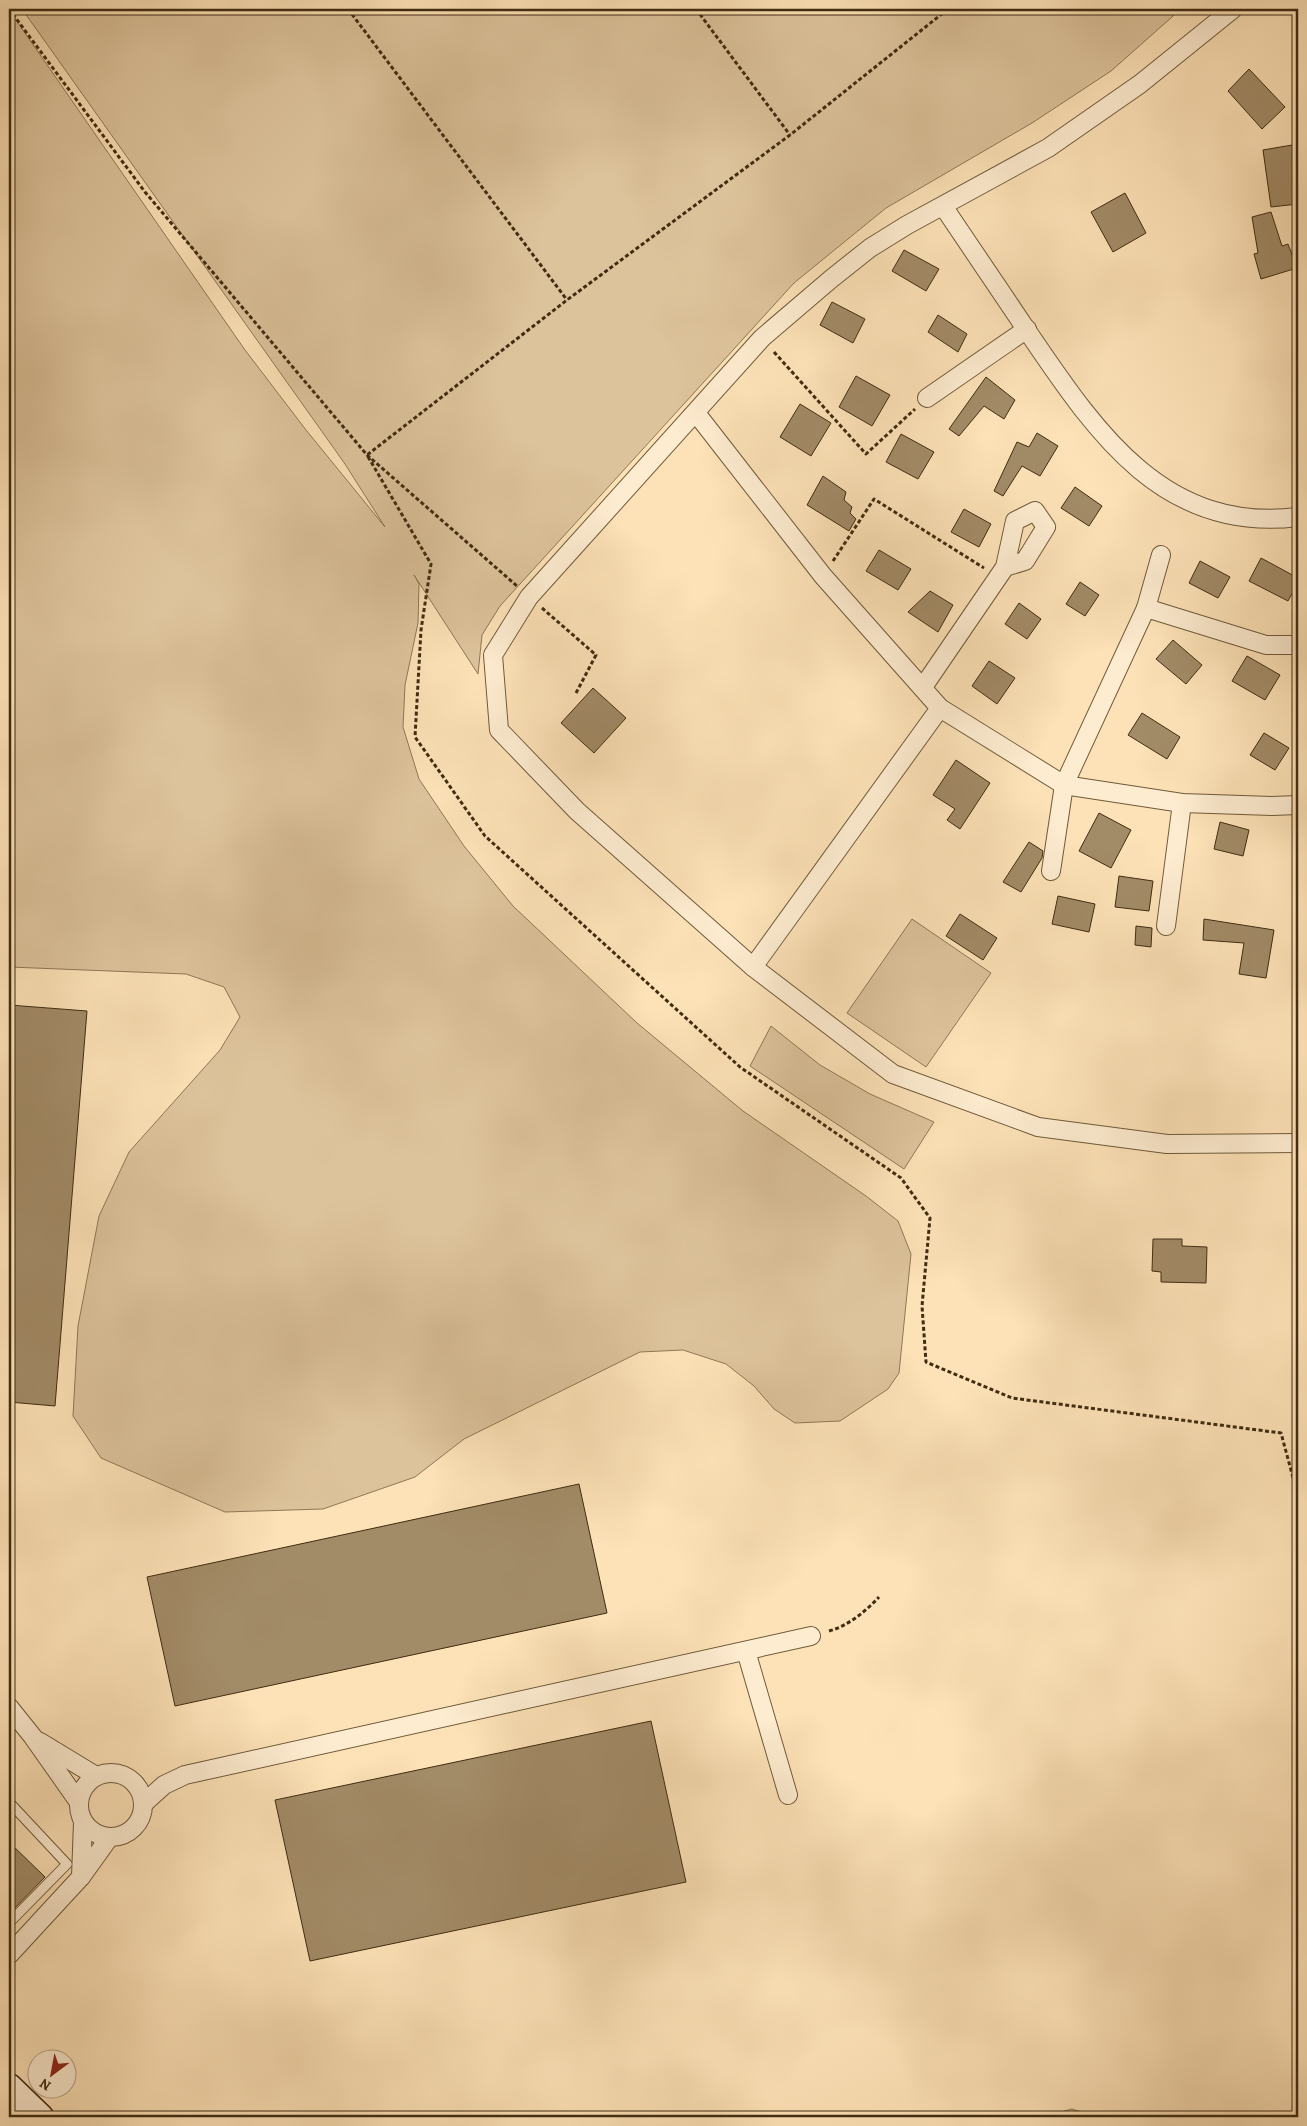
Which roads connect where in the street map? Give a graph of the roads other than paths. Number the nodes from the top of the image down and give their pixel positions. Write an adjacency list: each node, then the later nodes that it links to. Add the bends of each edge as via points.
1 (1233, 9): 2 (street, via 1140,84 1048,148)
2 (943, 206): 3 (street); 5 (street, via 870,248 831,279 762,338)
3 (1027, 329): 4 (street); 6 (street, via 1092,421 1117,450 1168,491 1201,507 1236,516 1277,520)
4 (927, 398)
5 (696, 413): 11 (street, via 823,576); 18 (street, via 529,597 493,655 499,730 577,811)
6 (1298, 517)
7 (1161, 555): 9 (street)
8 (1002, 572): 11 (street)
9 (1146, 608): 10 (street, via 1266,645); 13 (street)
10 (1298, 645)
11 (923, 687): 12 (street)
12 (940, 708): 13 (street); 18 (street)
13 (1064, 785): 14 (street); 16 (street)
14 (1182, 803): 15 (street); 17 (street)
15 (1298, 805)
16 (1051, 871)
17 (1166, 926)
18 (753, 967): 19 (street, via 893,1074 1038,1127 1167,1144)
19 (1298, 1143)
20 (811, 1636): 21 (street)
21 (746, 1651): 26 (street, via 185,1775); 27 (street)
22 (9, 1707): 23 (street)
23 (33, 1737): 24 (street); 28 (street)
24 (96, 1776): 25 (street, via 117,1774); 28 (street, via 88,1782)
25 (135, 1784): 26 (street); 30 (street)
26 (164, 1785): 30 (street)
27 (788, 1794)
28 (78, 1801): 31 (street)
29 (9, 1802): 34 (lane, via 67,1864)
30 (143, 1804): 32 (street, via 140,1819 130,1832)
31 (83, 1822): 32 (street, via 99,1836); 33 (street)
32 (109, 1838): 33 (street)
33 (81, 1877): 35 (street)
34 (9, 1923)
35 (9, 1955)
36 (10, 2087): 37 (main road)
37 (40, 2117)

